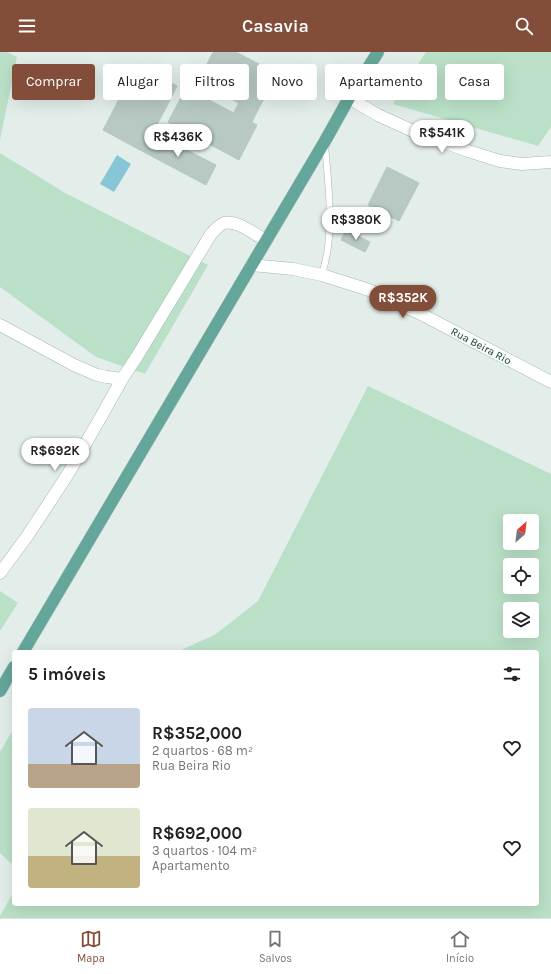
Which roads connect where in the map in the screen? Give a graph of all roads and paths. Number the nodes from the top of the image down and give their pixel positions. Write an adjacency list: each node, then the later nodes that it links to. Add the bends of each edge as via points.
1 (378, 52): 2 (main road)
2 (370, 64)
3 (348, 100): 5 (main road)
4 (352, 100): 6 (street, via 413,131 500,161 522,164)
5 (325, 141): 7 (main road); 9 (lane, via 330,228 327,258)
6 (551, 162)
7 (266, 241): 8 (main road); 11 (street, via 238,224 225,223 217,227)
8 (251, 265): 9 (street, Rua Beira Rio, via 293,268); 14 (main road)
9 (322, 274): 12 (street, Rua Beira Rio, via 368,290 421,314)
10 (0, 325): 11 (street, via 74,365 97,375)
11 (122, 379): 13 (street, via 68,474)
12 (551, 382)
13 (0, 573)
14 (24, 650)
15 (12, 670): 16 (main road)
16 (0, 691)

